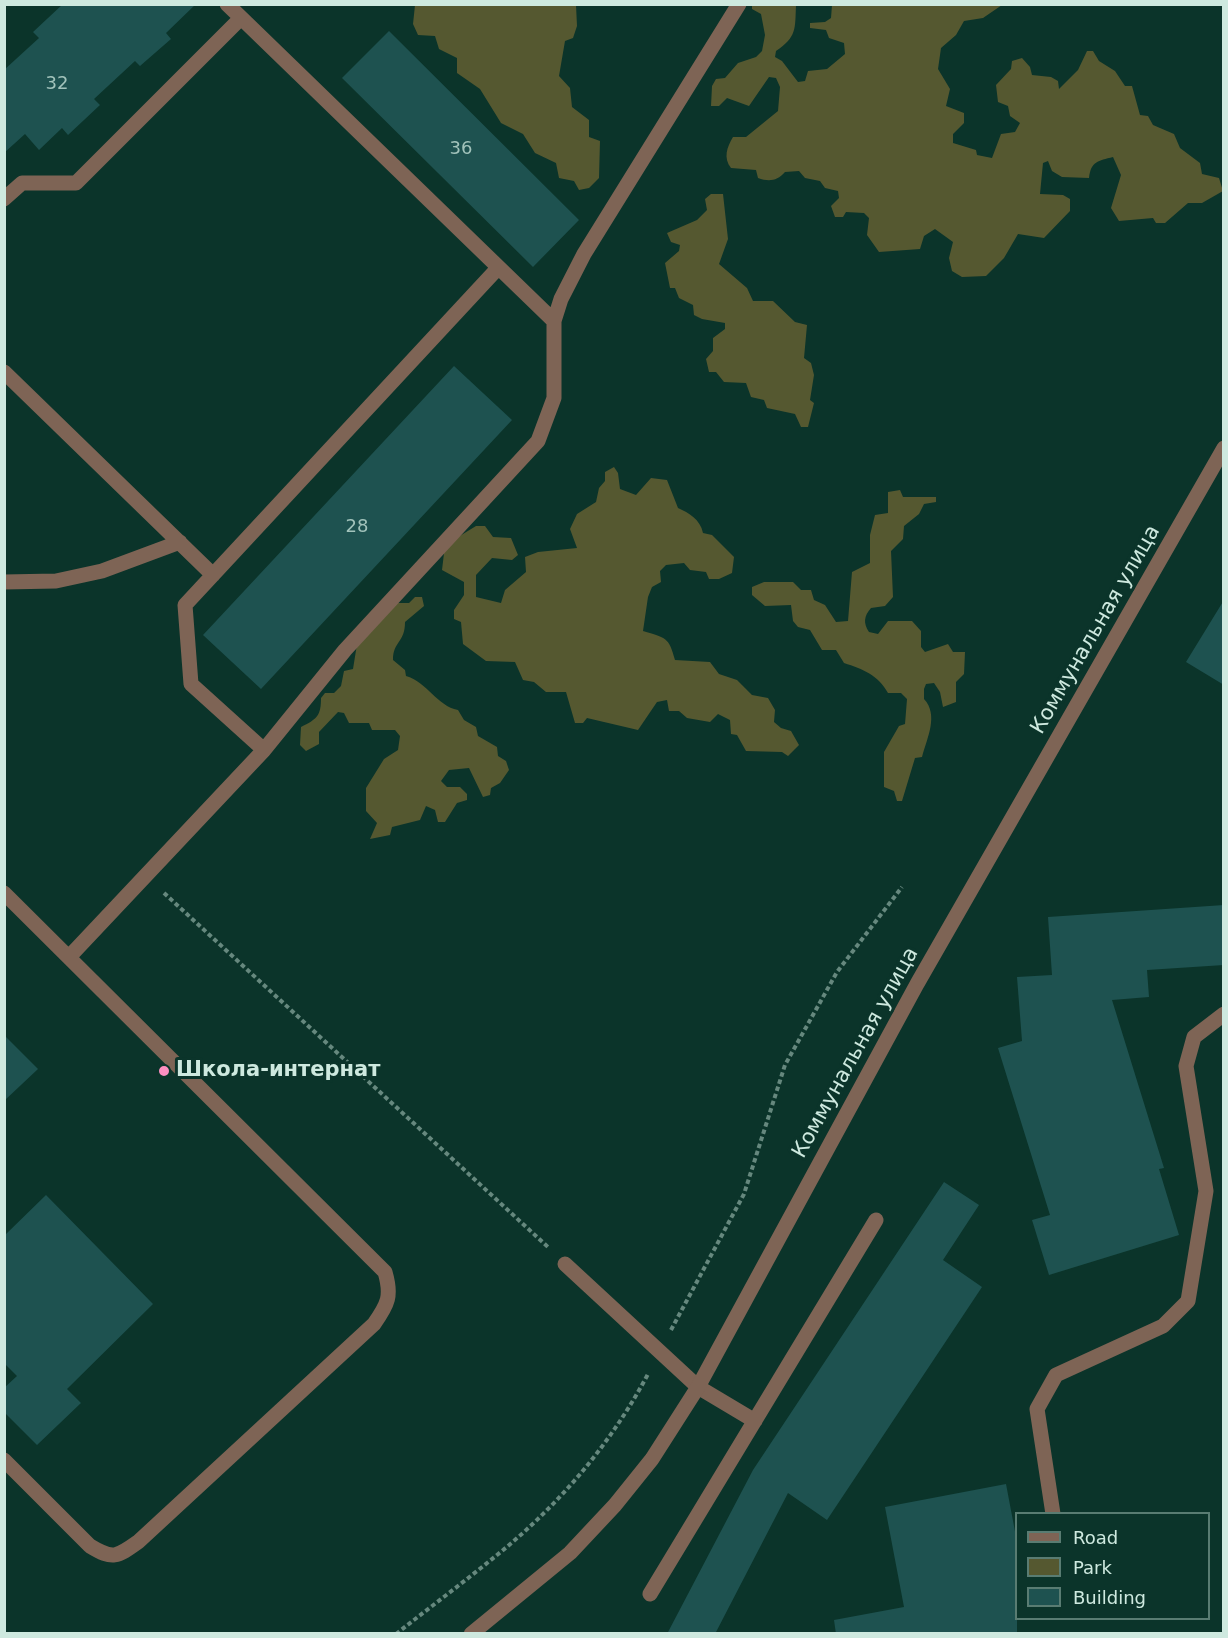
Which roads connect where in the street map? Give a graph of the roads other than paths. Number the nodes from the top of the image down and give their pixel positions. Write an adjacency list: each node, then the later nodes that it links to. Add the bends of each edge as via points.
1 (227, 4): 3 (street)
2 (739, 4): 6 (street, via 584,254)
3 (241, 18): 4 (street, via 76,183 22,183); 5 (street)
4 (4, 199)
5 (498, 268): 6 (street); 10 (street)
6 (554, 321): 12 (street, via 554,398 538,441 345,650)
7 (4, 372): 9 (street)
8 (1224, 448): 18 (street, Коммунальная улица, via 917,984)
9 (180, 542): 10 (street); 11 (street, via 102,571 56,580)
10 (213, 575): 12 (street, via 186,604 191,684)
11 (4, 582)
12 (264, 750): 14 (street)
13 (4, 893): 14 (street)
14 (69, 957): 20 (street, via 385,1272 390,1290 386,1307 374,1324 122,1554 106,1556 90,1546)
15 (1224, 1014): 21 (street, via 1194,1037 1186,1066 1206,1191 1188,1301 1163,1326 1056,1375 1037,1409)
16 (876, 1220): 19 (street)
17 (565, 1264): 18 (street)
18 (698, 1387): 19 (street); 23 (street, Коммунальная улица, via 652,1459 615,1505 570,1553)
19 (755, 1421): 22 (street)
20 (4, 1460)
21 (1053, 1512)
22 (650, 1594)
23 (471, 1634)

